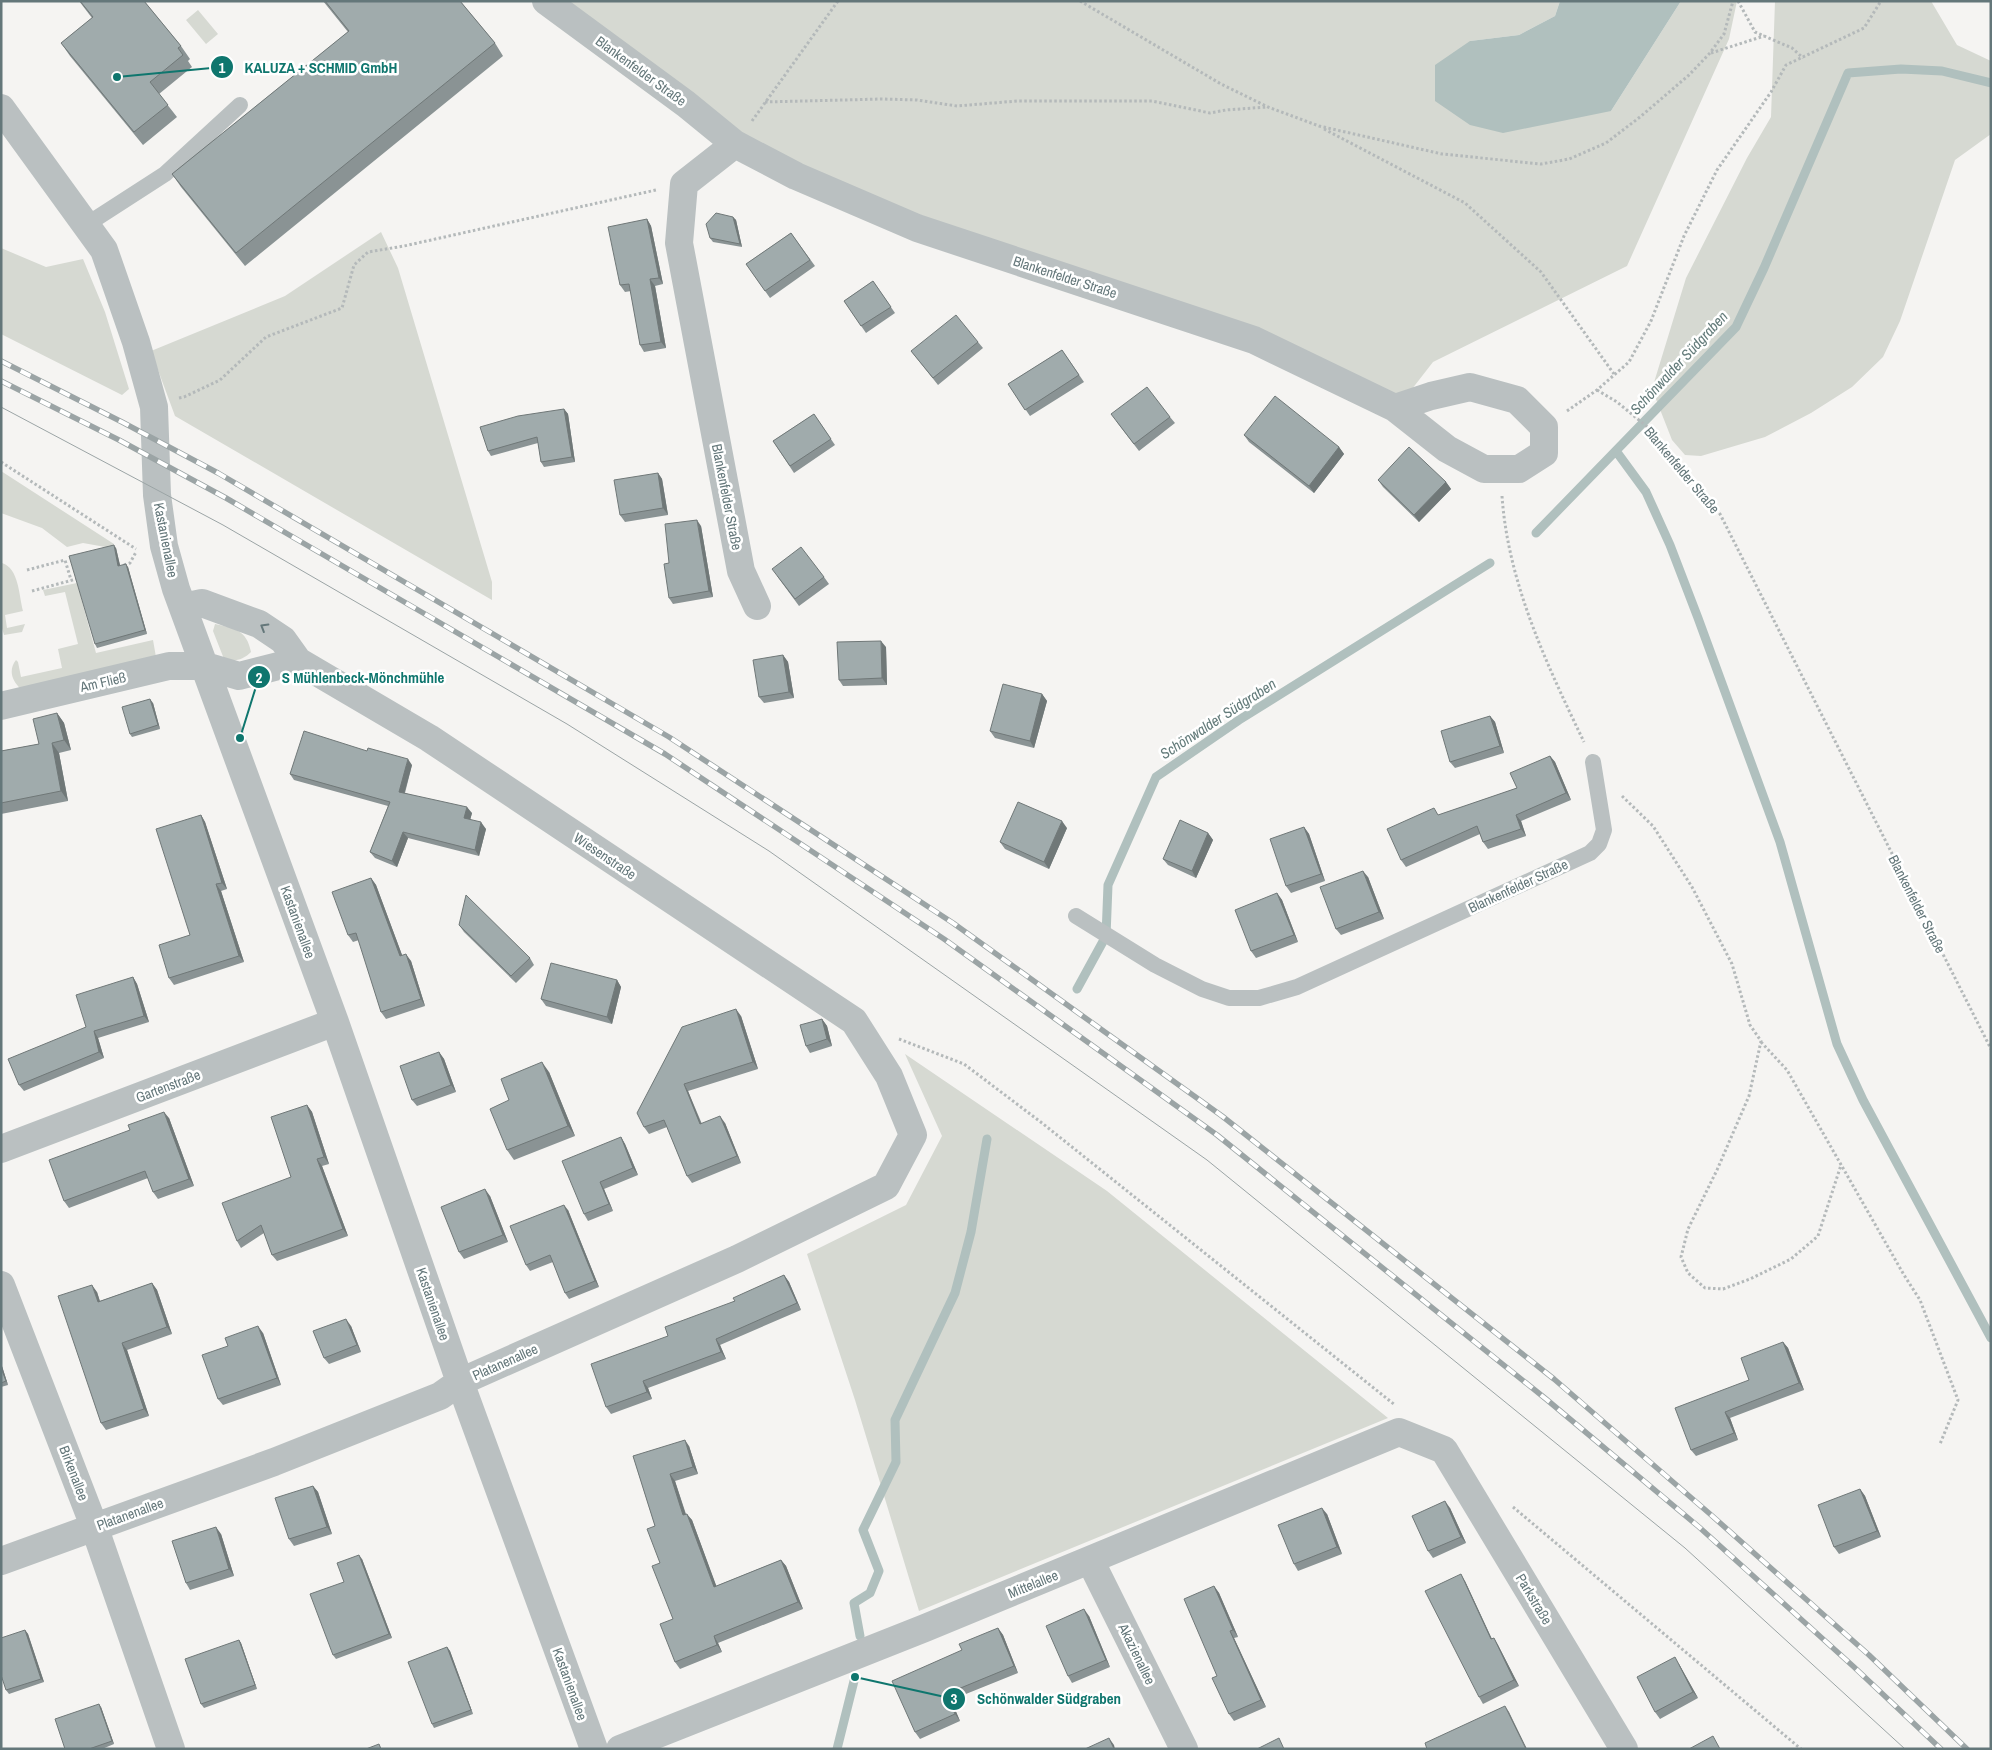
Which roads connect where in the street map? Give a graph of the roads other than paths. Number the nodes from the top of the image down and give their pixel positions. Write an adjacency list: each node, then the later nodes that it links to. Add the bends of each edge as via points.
1 (546, 1): 4 (street, Blankenfelder Straße)
2 (240, 106): 5 (lane, via 165,174)
3 (1, 108): 5 (street, Kastanienallee)
4 (735, 144): 6 (street, Blankenfelder Straße, via 796,176 917,228 1254,340); 7 (street, Blankenfelder Straße, via 684,184 679,244 741,570)
5 (86, 225): 8 (street, Kastanienallee, via 104,250 136,342 154,407 156,495 164,546)
6 (1395, 408): 6 (street, Blankenfelder Straße, via 1447,449 1484,469 1519,469 1544,453 1544,428 1517,400 1470,388)
7 (757, 606)
8 (182, 607): 9 (street, Wiesenstraße, one-way to 8, via 283,640 259,624 202,603); 10 (street, Kastanienallee)
9 (298, 661): 10 (street, via 239,676); 15 (street, Wiesenstraße, via 429,738 854,1021)
10 (206, 666): 11 (street, Am Fließ, via 169,666); 14 (street, Kastanienallee)
11 (1, 706)
12 (1593, 762): 13 (lane, Blankenfelder Straße, via 1604,830 1599,844 1590,854 1297,987 1259,998 1229,998 1202,989 1155,965)
13 (1076, 916)
14 (335, 1022): 16 (street, Gartenstraße); 18 (street, Kastanienallee)
15 (889, 1076): 18 (street, Platanenallee, via 913,1135 886,1186 737,1259)
16 (1, 1149)
17 (1, 1284): 20 (street, Birkenallee)
18 (460, 1382): 20 (street, Platanenallee, via 440,1396 283,1458); 24 (street, Kastanienallee)
19 (1444, 1450): 21 (street, Mittelallee, via 1399,1432); 27 (street, Parkstraße)
20 (94, 1526): 22 (street, Platanenallee); 23 (street, Birkenallee)
21 (1090, 1560): 25 (street, Mittelallee); 26 (street, Akazienallee)
22 (1, 1561)
23 (172, 1749)
24 (594, 1749)
25 (620, 1749)
26 (1184, 1749)
27 (1624, 1749)

